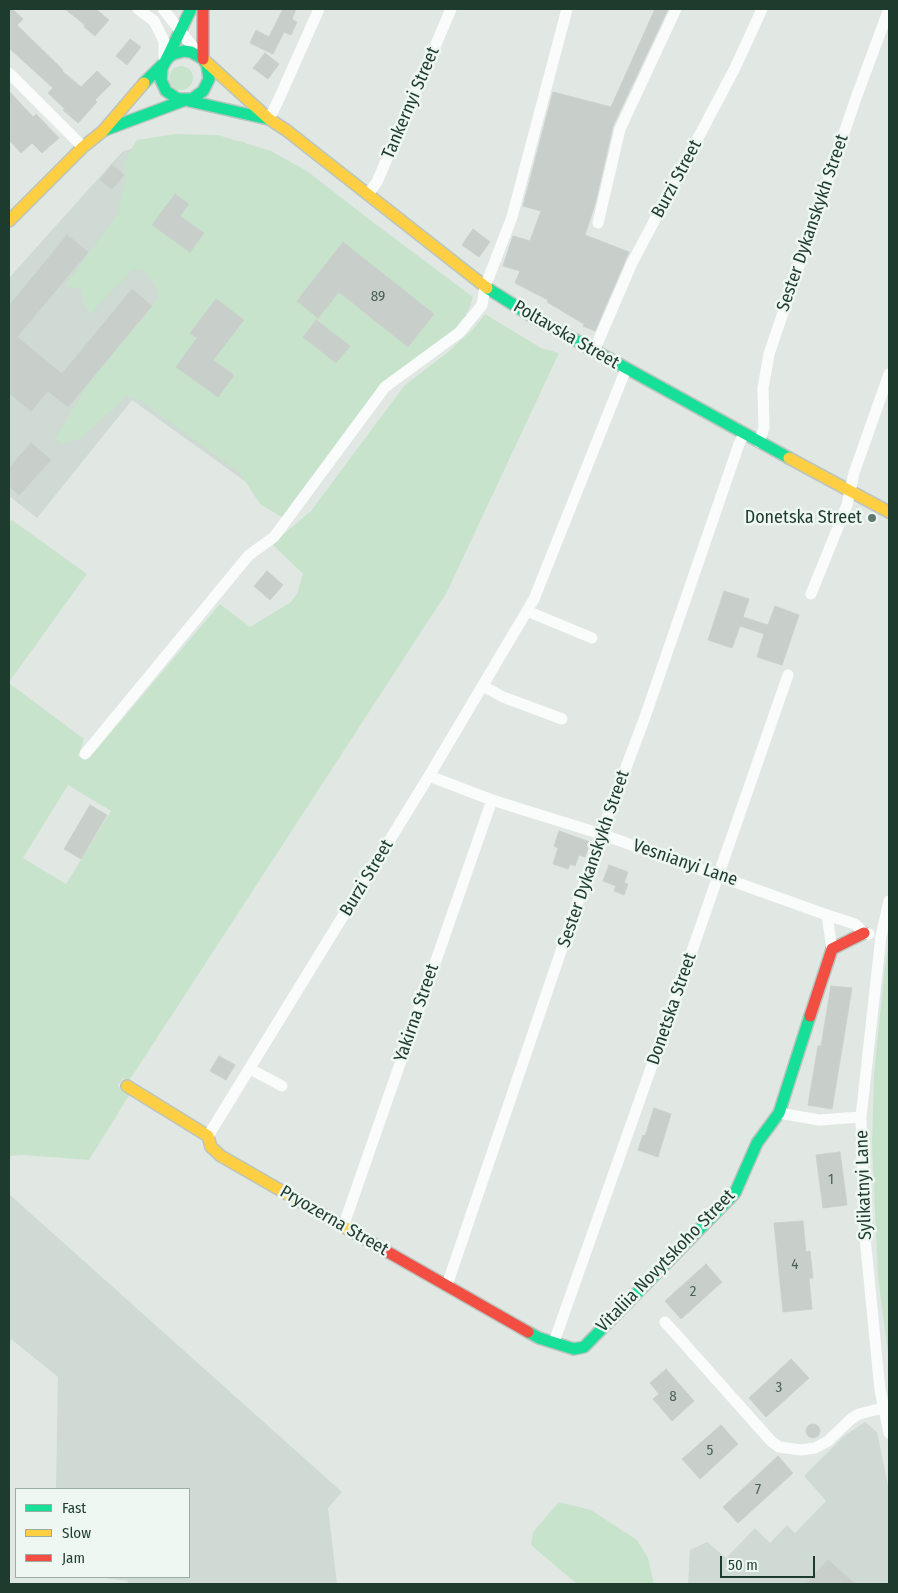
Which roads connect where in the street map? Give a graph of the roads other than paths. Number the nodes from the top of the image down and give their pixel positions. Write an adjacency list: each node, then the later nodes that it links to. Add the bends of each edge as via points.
1 (138, 9): 13 (street, via 154,21 164,41)
2 (163, 9): 11 (street)
3 (191, 9): 11 (street)
4 (203, 9): 12 (street)
5 (319, 9): 16 (street)
6 (450, 9): 19 (street, Tankernyi Street, via 377,182)
7 (567, 9): 22 (street, via 512,217)
8 (676, 9): 21 (street, via 620,129)
9 (762, 9): 23 (street, Burzi Street, via 735,68 632,263)
10 (888, 9): 27 (street, Sester Dykanskykh Street, via 769,354 763,388 764,428)
11 (181, 30): 12 (street); 13 (street)
12 (203, 60): 13 (street, via 198,55 184,52 173,54); 15 (street, via 209,72 207,86 198,96); 16 (street, Poltavska Street)
13 (164, 62): 15 (street, via 160,74 163,86 172,96); 17 (street)
14 (9, 73): 18 (street)
15 (185, 100): 16 (street, Poltavska Street); 17 (street)
16 (269, 119): 19 (street, Poltavska Street)
17 (103, 131): 18 (street)
18 (83, 147): 20 (street)
19 (368, 194): 22 (street, Poltavska Street)
20 (9, 221)
21 (598, 223)
22 (485, 287): 23 (street, Poltavska Street); 36 (street, via 482,304 460,332 385,387 274,538 249,556)
23 (594, 351): 24 (street, Poltavska Street)
24 (626, 369): 26 (street, Poltavska Street); 31 (street, Burzi Street)
25 (889, 374): 28 (street)
26 (744, 434): 27 (street, Poltavska Street); 39 (street, Sester Dykanskykh Street)
27 (759, 442): 28 (street, Poltavska Street)
28 (850, 491): 29 (street, Poltavska Street); 30 (street)
29 (889, 512)
30 (811, 594)
31 (527, 611): 32 (street); 34 (street, Burzi Street)
32 (592, 638)
33 (788, 675): 40 (street, Donetska Street)
34 (482, 686): 35 (street); 37 (street, Burzi Street)
35 (562, 719)
36 (85, 754)
37 (429, 776): 38 (street, Vesnianyi Lane); 46 (street, Burzi Street)
38 (492, 800): 39 (street, Vesnianyi Lane); 52 (street, Yakirna Street)
39 (601, 834): 40 (street, Vesnianyi Lane); 53 (street, Sester Dykanskykh Street)
40 (718, 875): 42 (street, Vesnianyi Lane); 55 (street, Donetska Street)
41 (889, 901): 44 (street)
42 (827, 915): 43 (street, Vesnianyi Lane, via 855,924); 45 (street, Vitaliia Novytskoho Street)
43 (864, 933): 44 (street, Vesnianyi Lane); 45 (street)
44 (881, 936): 50 (street, Sylikatnyi Lane)
45 (832, 949): 49 (street, Vitaliia Novytskoho Street)
46 (250, 1069): 48 (street); 51 (street, Burzi Street)
47 (127, 1086): 51 (street, Pryozerna Street)
48 (282, 1086)
49 (779, 1113): 50 (street, via 819,1120); 55 (street, Vitaliia Novytskoho Street, via 758,1143 735,1193 584,1347 574,1349)
50 (861, 1116): 56 (street, Sylikatnyi Lane, via 864,1227)
51 (208, 1136): 52 (street, Pryozerna Street, via 211,1147 221,1156)
52 (343, 1227): 53 (street, Pryozerna Street)
53 (447, 1285): 55 (street, Pryozerna Street, via 538,1338)
54 (665, 1322): 56 (street, via 779,1447 815,1448 859,1414)
55 (554, 1342)
56 (884, 1408): 57 (street, Sylikatnyi Lane)
57 (889, 1433)

